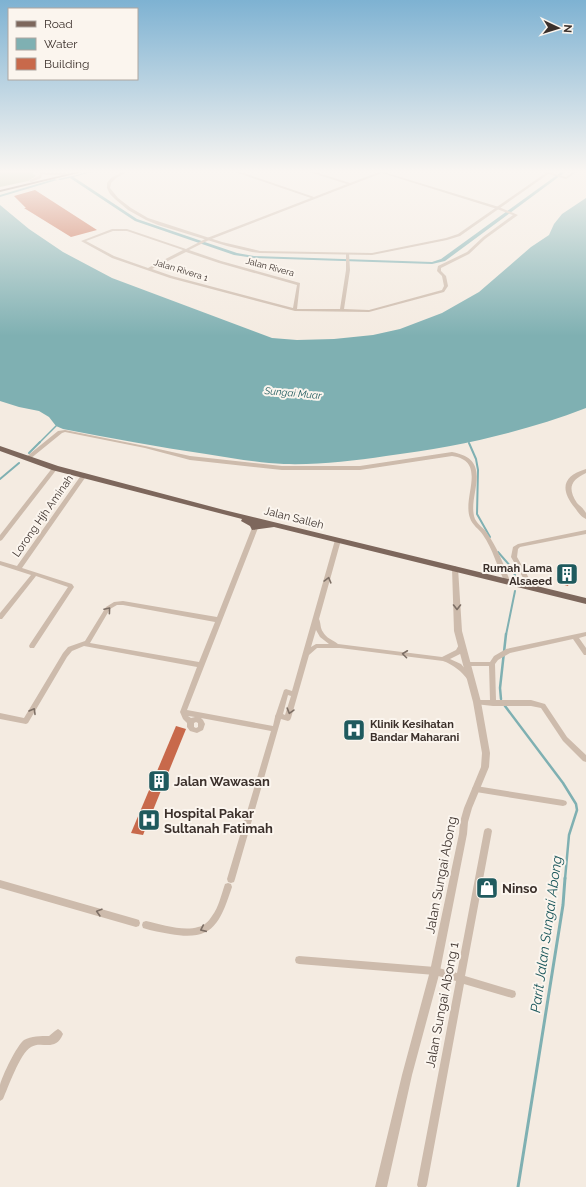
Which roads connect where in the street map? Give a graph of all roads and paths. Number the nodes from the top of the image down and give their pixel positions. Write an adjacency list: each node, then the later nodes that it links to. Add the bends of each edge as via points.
1 (165, 225): 6 (street)
2 (243, 225): 6 (street)
3 (472, 225): 8 (street, via 454,237)
4 (502, 225): 11 (street, Jalan Rivera 1, via 468,253 440,267 439,271 444,276 446,286 443,291 377,310)
5 (100, 234): 7 (street, Jalan Rivera, via 113,230 127,230); 9 (street, Jalan Rivera 1, via 83,241 113,257)
6 (206, 240): 7 (street); 8 (street, via 243,250)
7 (185, 250): 9 (street); 10 (street, Jalan Rivera, via 298,284)
8 (348, 258): 11 (street)
9 (149, 269): 10 (street, Jalan Rivera 1)
10 (295, 310): 11 (street, Jalan Rivera 1)
11 (342, 311)
12 (0, 448): 13 (main road, Jalan Salleh)
13 (28, 458): 14 (main road, Jalan Salleh); 28 (street, via 64,431 190,458 282,468 360,468 459,455 472,465 475,478 472,519 488,540)
14 (55, 468): 16 (main road, Jalan Salleh); 22 (street)
15 (586, 471): 18 (street, via 573,477 568,486 568,495)
16 (84, 475): 17 (main road, Jalan Salleh); 26 (street, Lorong Hjh Aminah)
17 (229, 513): 19 (main road, Jalan Salleh); 20 (main road, via 254,524)
18 (586, 517)
19 (282, 526): 20 (main road); 23 (main road, Jalan Salleh)
20 (255, 528): 33 (street)
21 (586, 532): 29 (street, via 515,548 514,557)
22 (0, 539)
23 (338, 540): 25 (main road, Jalan Salleh); 32 (street, one-way to 23)
24 (0, 563): 26 (street)
25 (455, 568): 28 (main road, Jalan Salleh); 37 (street, Jalan Sungai Abong, one-way to 37, via 457,624)
26 (18, 569): 27 (street)
27 (35, 574): 31 (street); 38 (street, via 71,587)
28 (507, 581): 29 (main road, Jalan Salleh)
29 (531, 587): 30 (main road, Jalan Salleh)
30 (586, 601)
31 (0, 618)
32 (317, 618): 39 (street, via 317,626 323,637); 41 (street)
33 (219, 620): 36 (street, one-way to 33, via 108,608 116,603); 45 (street)
34 (586, 634): 35 (street)
35 (574, 636): 40 (street); 44 (street, via 508,651 499,655)
36 (84, 644): 45 (street); 51 (street, one-way to 36, via 26,721 70,649)
37 (462, 644): 42 (street, via 458,652); 43 (street, Jalan Sungai Abong)
38 (32, 646)
39 (340, 646): 41 (street, via 316,646); 42 (street, one-way to 39)
40 (586, 653)
41 (306, 655): 47 (street)
42 (444, 659): 46 (street, via 462,668)
43 (468, 664): 44 (street); 46 (street, Jalan Sungai Abong)
44 (492, 664): 49 (street)
45 (201, 665): 50 (street)
46 (472, 681): 48 (street, Jalan Sungai Abong)
47 (295, 694): 52 (street, via 286,692); 52 (street, one-way to 52, via 288,718)
48 (478, 702): 49 (street); 56 (street, Jalan Sungai Abong, via 486,760)
49 (493, 703): 55 (street, via 532,703 543,706 565,739)
50 (183, 712): 53 (street); 53 (street, via 191,722 190,728 196,730 202,726)
51 (0, 716)
52 (278, 716): 54 (street)
53 (200, 718): 54 (street)
54 (275, 729): 61 (street, one-way to 61, via 230,883 215,920 210,926 197,932 170,931)
55 (586, 759)
56 (476, 789): 57 (street); 63 (street, Jalan Sungai Abong, via 464,822)
57 (563, 803)
58 (488, 831): 64 (street, Jalan Sungai Abong 1)
59 (0, 884): 60 (street, one-way to 59)
60 (136, 923)
61 (146, 926)
62 (298, 960): 63 (street)
63 (435, 971): 64 (street); 69 (street, Jalan Sungai Abong, via 399,1106)
64 (461, 979): 65 (street); 68 (street, Jalan Sungai Abong 1)
65 (512, 994)
66 (58, 1034): 67 (street, via 51,1041 27,1044 21,1050)
67 (0, 1096)
68 (422, 1185)
69 (381, 1187)

